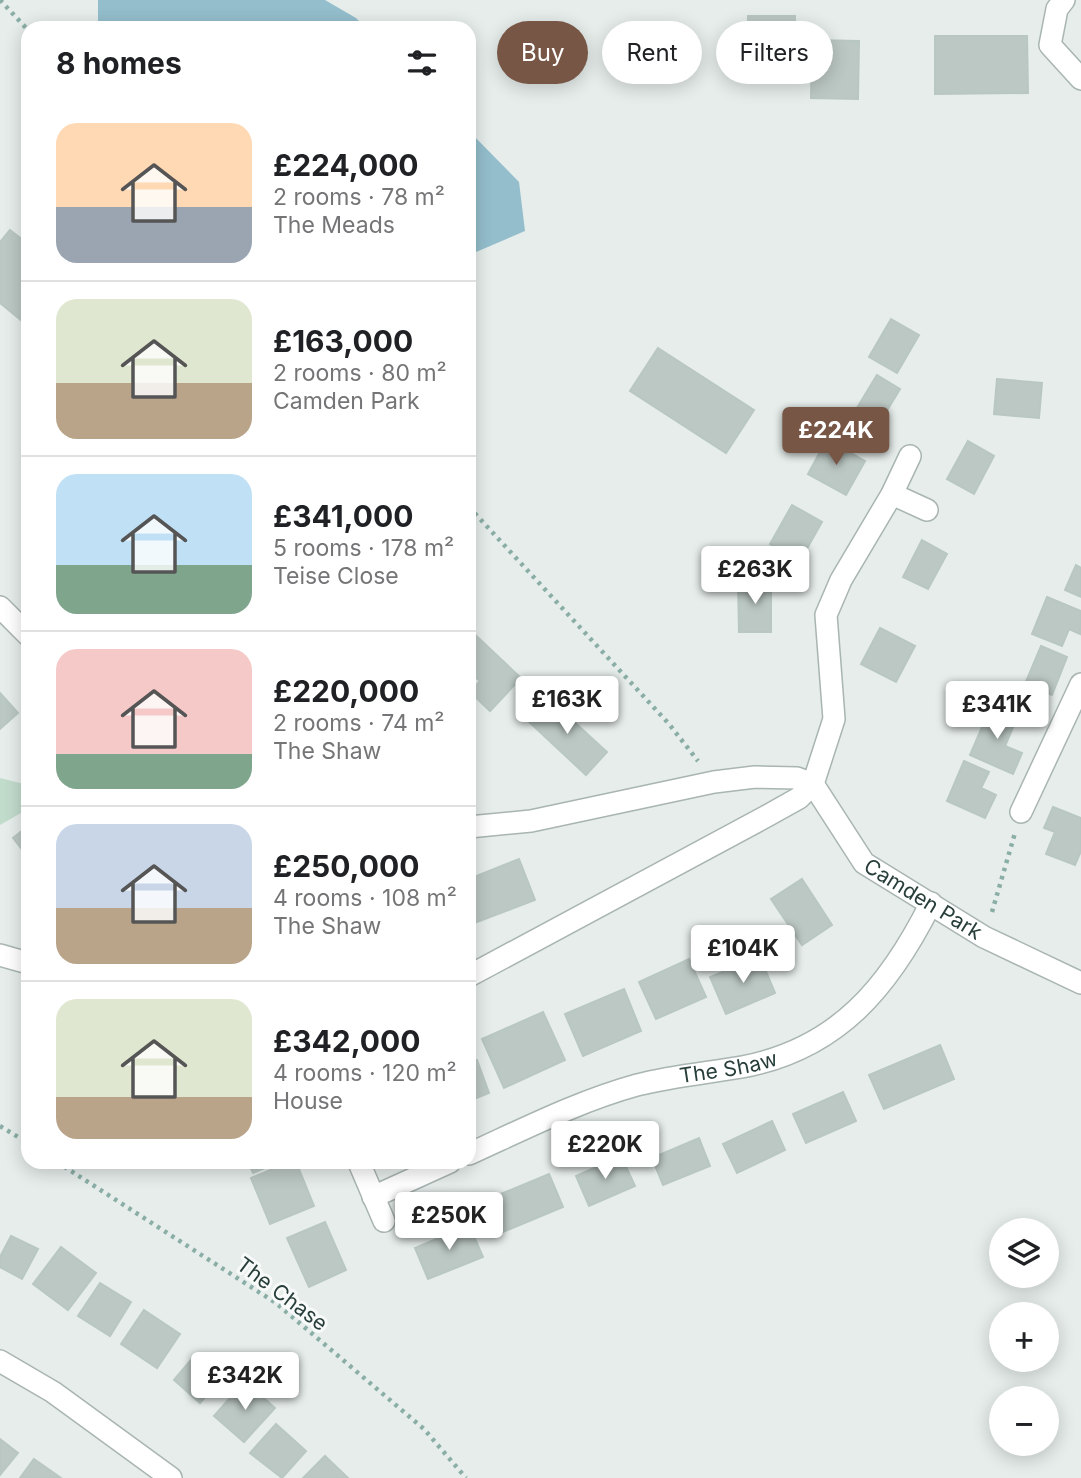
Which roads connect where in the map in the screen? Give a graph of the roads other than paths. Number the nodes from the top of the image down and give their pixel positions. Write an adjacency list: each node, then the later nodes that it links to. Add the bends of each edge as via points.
1 (1064, 0): 2 (street, via 1057,9 1050,45)
2 (1081, 79)
3 (910, 456): 4 (street)
4 (892, 494): 5 (street); 9 (street, via 841,580 826,615 834,719)
5 (928, 510)
6 (0, 607): 7 (street)
7 (21, 628)
8 (1080, 688): 10 (street)
9 (813, 784): 11 (street, via 797,778 755,776 531,821); 12 (street, Camden Park, via 864,863); 15 (street, via 799,799)
10 (1021, 812)
11 (476, 826)
12 (931, 903): 16 (street, Camden Park, via 984,937); 17 (street, The Shaw, via 911,944 868,999 833,1032 796,1053 626,1088)
13 (0, 956): 14 (street)
14 (21, 961)
15 (476, 972)
16 (1081, 983)
17 (476, 1151)
18 (362, 1169): 20 (street)
19 (434, 1169): 20 (street)
20 (373, 1196): 21 (street)
21 (384, 1222)
22 (0, 1361): 23 (street, via 54,1392)
23 (171, 1478)

